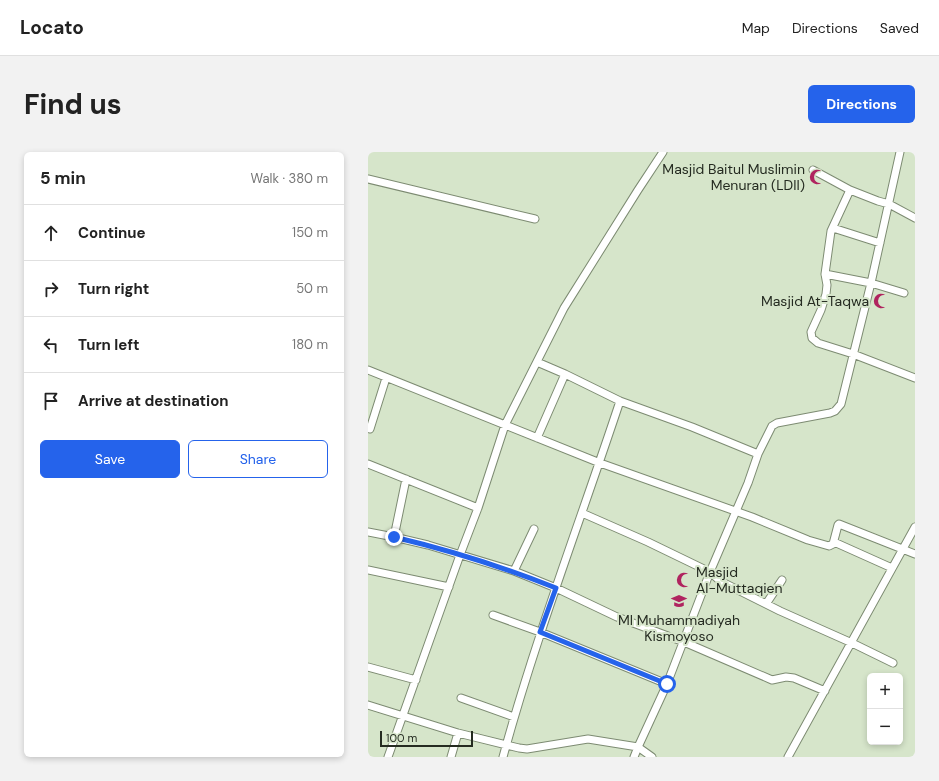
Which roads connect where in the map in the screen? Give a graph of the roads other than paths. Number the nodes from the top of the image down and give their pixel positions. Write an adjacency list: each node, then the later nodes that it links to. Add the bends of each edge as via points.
1 (663, 152): 15 (street, via 564,308)
2 (900, 152): 6 (street)
3 (813, 170): 5 (street)
4 (368, 179): 8 (street)
5 (850, 190): 6 (street); 9 (street)
6 (889, 204): 7 (street); 10 (street)
7 (915, 218)
8 (535, 219)
9 (832, 228): 10 (street); 11 (street)
10 (880, 243): 12 (street)
11 (825, 274): 12 (street); 14 (street, via 826,294 811,332 812,338 818,343)
12 (871, 283): 13 (street); 14 (street)
13 (904, 293)
14 (853, 354): 19 (street); 24 (street, via 843,400 839,407 830,413 775,424)
15 (537, 362): 17 (street); 21 (street)
16 (368, 370): 18 (street)
17 (565, 374): 20 (street); 23 (street)
18 (386, 378): 21 (street); 22 (street)
19 (915, 378)
20 (620, 401): 24 (street); 25 (street)
21 (506, 425): 23 (street); 28 (street)
22 (370, 429)
23 (537, 438): 25 (street)
24 (758, 454): 29 (street)
25 (600, 463): 29 (street); 30 (street)
26 (368, 464): 27 (street)
27 (406, 479): 28 (street); 34 (street)
28 (478, 508): 38 (street)
29 (736, 512): 35 (street, via 820,544 829,546); 42 (street)
30 (582, 513): 42 (street); 45 (street)
31 (915, 527): 36 (street)
32 (534, 529): 41 (street)
33 (368, 532): 34 (street)
34 (394, 537): 38 (street)
35 (834, 542): 36 (street, via 839,524); 39 (street)
36 (902, 549): 37 (street); 39 (street)
37 (915, 554)
38 (460, 556): 41 (street); 44 (street)
39 (892, 568): 50 (street)
40 (368, 570): 44 (street)
41 (514, 571): 45 (street)
42 (710, 572): 46 (street, via 720,581); 49 (street)
43 (782, 580): 46 (street)
44 (449, 587): 53 (street)
45 (556, 588): 48 (street); 49 (street, via 617,617)
46 (766, 604): 50 (street)
47 (493, 616): 48 (street)
48 (540, 632): 54 (street); 59 (street)
49 (684, 642): 54 (street); 55 (street, via 772,680 794,678)
50 (852, 643): 51 (street); 55 (street)
51 (893, 663)
52 (368, 667): 53 (street)
53 (416, 680): 58 (street)
54 (667, 684): 62 (street)
55 (825, 692): 68 (street)
56 (461, 698): 59 (street)
57 (368, 704): 58 (street)
58 (403, 716): 60 (street); 63 (street)
59 (514, 717): 61 (street)
60 (458, 733): 61 (street); 64 (street)
61 (506, 745): 62 (street, via 527,749 588,740); 65 (street)
62 (638, 748): 66 (street); 67 (street)
63 (388, 757)
64 (451, 757)
65 (503, 757)
66 (634, 757)
67 (652, 757)
68 (788, 757)

